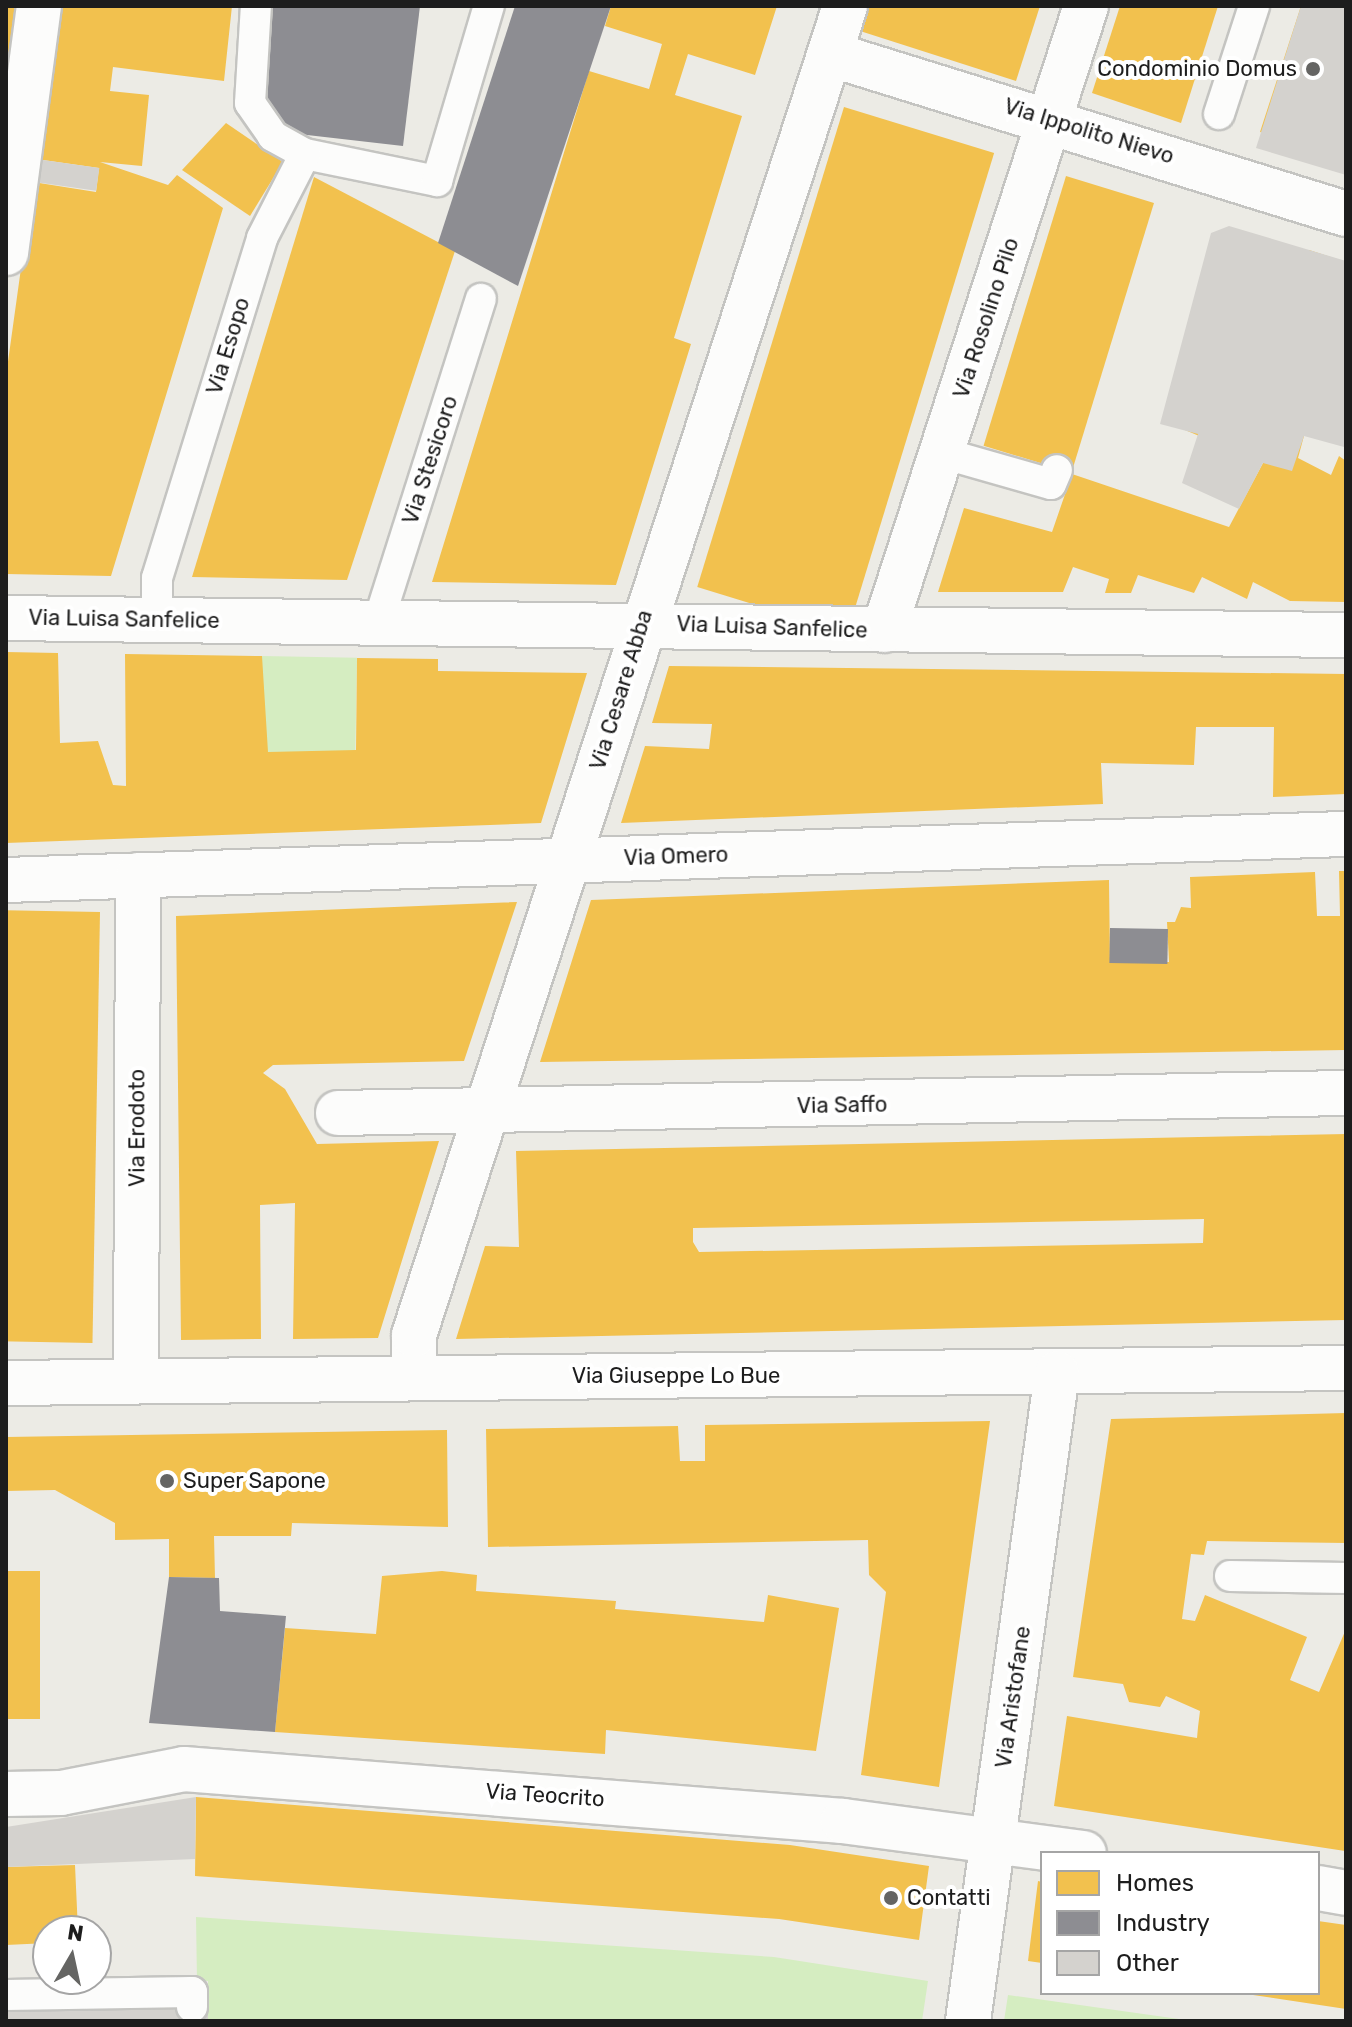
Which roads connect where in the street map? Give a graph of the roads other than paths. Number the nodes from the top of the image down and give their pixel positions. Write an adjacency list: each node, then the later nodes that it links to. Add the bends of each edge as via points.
1 (39, 6): 12 (street)
2 (256, 6): 10 (lane, via 250,103 273,136)
3 (489, 6): 10 (lane, via 437,181)
4 (845, 6): 7 (street, Via Cesare Abba)
5 (1086, 6): 9 (street, Via Rosolino Pilo)
6 (1254, 6): 8 (lane)
7 (830, 54): 9 (street, Via Ippolito Nievo); 19 (street, Via Cesare Abba)
8 (1219, 114)
9 (1051, 118): 11 (street, Via Ippolito Nievo); 14 (street, Via Rosolino Pilo)
10 (305, 154): 18 (lane, Via Esopo, via 262,238 157,578)
11 (1346, 214)
12 (6, 253)
13 (481, 299): 17 (lane, Via Stesicoro)
14 (942, 453): 15 (lane, via 1051,484); 20 (street, Via Rosolino Pilo)
15 (1057, 470)
16 (6, 618): 18 (street, Via Luisa Sanfelice)
17 (379, 620): 18 (street, Via Luisa Sanfelice); 19 (street, Via Luisa Sanfelice)
18 (157, 621)
19 (640, 624): 20 (street, Via Luisa Sanfelice); 23 (street, Via Cesare Abba)
20 (884, 630): 21 (street, Via Luisa Sanfelice)
21 (1346, 635)
22 (1346, 834): 23 (street, Via Omero)
23 (570, 860): 24 (street, Via Omero); 28 (street, Via Cesare Abba)
24 (138, 875): 25 (street, Via Omero); 32 (street, Via Erodoto)
25 (6, 880)
26 (1346, 1093): 28 (street, Via Saffo)
27 (338, 1113): 28 (street, Via Saffo)
28 (490, 1113): 31 (street, Via Cesare Abba, via 414,1335)
29 (1346, 1368): 30 (street, Via Giuseppe Lo Bue)
30 (1057, 1373): 31 (street, Via Giuseppe Lo Bue); 37 (street, Via Aristofane)
31 (414, 1378): 32 (street, Via Giuseppe Lo Bue)
32 (136, 1381): 33 (street, Via Giuseppe Lo Bue)
33 (6, 1383)
34 (1230, 1576): 35 (lane)
35 (1346, 1578)
36 (6, 1794): 37 (street, Via Teocrito, via 61,1793 184,1769 613,1800)
37 (994, 1839): 38 (street, Via Teocrito); 43 (street, Via Aristofane)
38 (1071, 1851)
39 (1320, 1888): 40 (street)
40 (1346, 1893)
41 (6, 1995): 42 (lane, via 192,1992)
42 (192, 2007)
43 (968, 2021)

